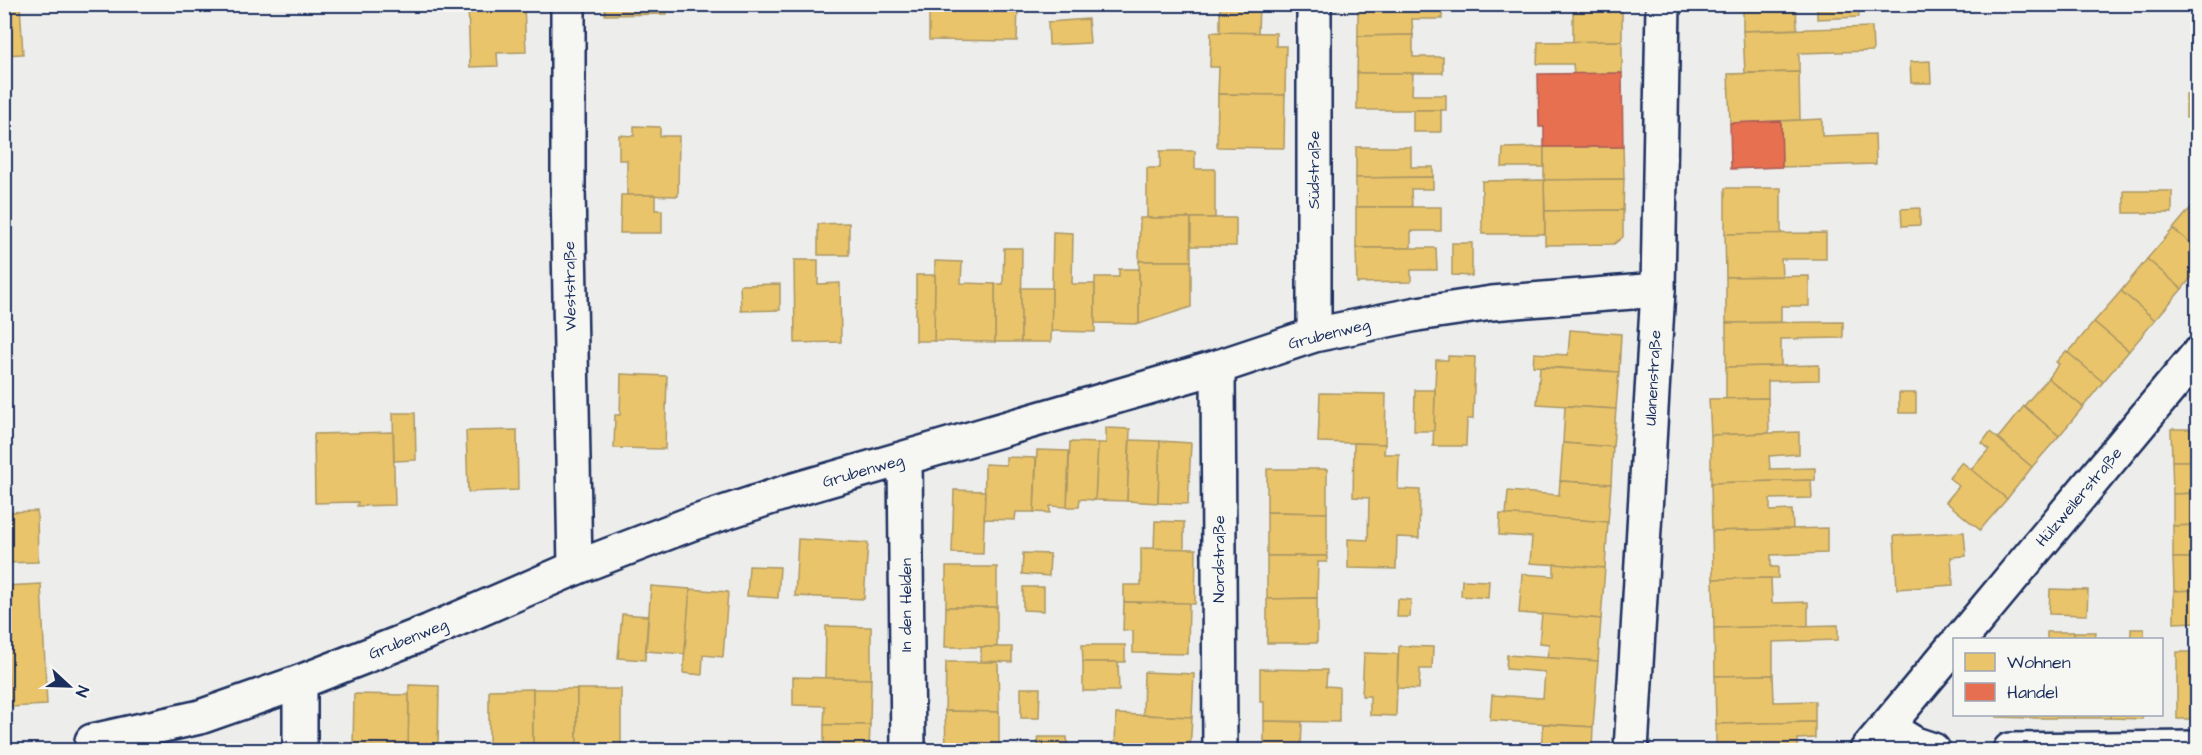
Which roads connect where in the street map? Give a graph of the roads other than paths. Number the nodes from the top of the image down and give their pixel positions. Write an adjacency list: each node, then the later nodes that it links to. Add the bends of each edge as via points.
1 (568, 4): 9 (street, Weststraße)
2 (1314, 4): 5 (street, Südstraße)
3 (1663, 4): 4 (street, Ulanenstraße)
4 (1658, 290): 5 (street, Grubenweg, via 1492,303); 19 (street, Ulanenstraße)
5 (1314, 335): 7 (street, Grubenweg)
6 (2198, 354): 10 (street, Hülzweilerstraße)
7 (1218, 367): 8 (street, Grubenweg); 18 (street, Nordstraße)
8 (905, 460): 9 (street, Grubenweg, via 787,492); 17 (street, In den Helden)
9 (575, 568): 12 (street, Grubenweg)
10 (1961, 638)
11 (1953, 647): 13 (street)
12 (300, 682): 14 (street, Grubenweg, via 200,717); 16 (street)
13 (1877, 739): 20 (street)
14 (92, 741)
15 (2198, 748): 21 (street)
16 (300, 750)
17 (908, 750)
18 (1220, 750)
19 (1631, 750)
20 (1933, 750)
21 (2010, 750)

